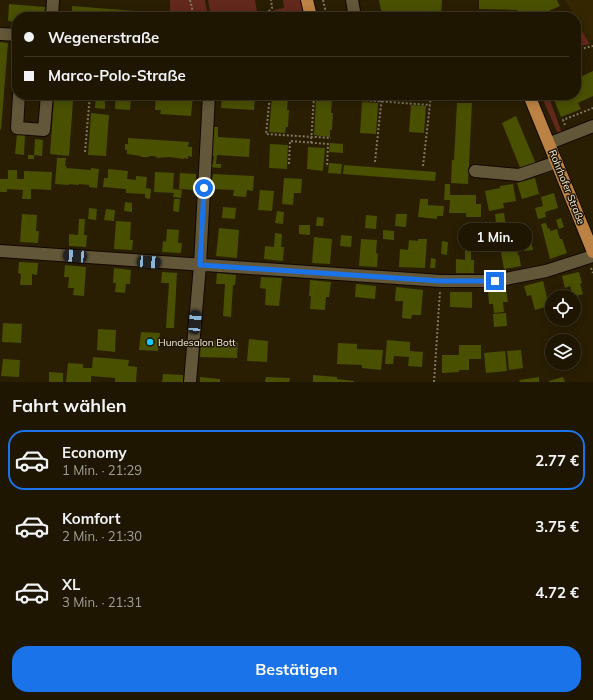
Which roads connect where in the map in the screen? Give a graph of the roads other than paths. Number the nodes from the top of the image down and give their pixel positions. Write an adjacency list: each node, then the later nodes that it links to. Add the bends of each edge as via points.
1 (53, 0): 4 (street)
2 (307, 0): 5 (main road)
3 (352, 0): 6 (street)
4 (52, 12)
5 (310, 12)
6 (354, 12)
7 (0, 34): 8 (street)
8 (12, 35)
9 (19, 100): 10 (street, via 17,128 44,130)
10 (47, 100)
11 (209, 100): 20 (street)
12 (531, 100): 14 (main road, Rohrhofer Straße)
13 (593, 126): 14 (street, Rohrhofer Straße)
14 (550, 143): 15 (main road, Rohrhofer Straße)
15 (557, 162): 16 (street, via 519,174); 18 (main road, Rohrhofer Straße)
16 (475, 171)
17 (0, 251): 20 (street)
18 (593, 252)
19 (593, 256): 20 (street, via 546,271 495,281 441,281)
20 (200, 265): 21 (street)
21 (190, 382)

